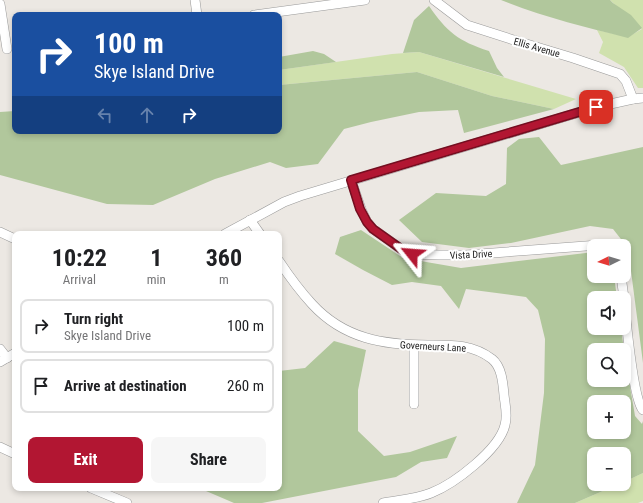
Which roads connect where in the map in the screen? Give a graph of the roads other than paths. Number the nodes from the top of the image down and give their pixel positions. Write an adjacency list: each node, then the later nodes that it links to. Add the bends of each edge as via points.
1 (195, 0): 5 (street)
2 (365, 0): 6 (street)
3 (434, 0): 9 (street, Ellis Avenue, via 467,24 620,74 626,81)
4 (0, 4): 7 (street)
5 (197, 12)
6 (276, 12)
7 (7, 49)
8 (643, 98): 9 (street)
9 (633, 99): 10 (street, via 596,107)
10 (351, 180): 11 (street, via 284,202); 16 (street, Vista Drive, via 367,222 373,229 412,254 466,254)
11 (250, 220): 12 (street); 13 (street)
12 (230, 231)
13 (258, 231)
14 (0, 232): 15 (street)
15 (12, 238)
16 (587, 246)
17 (282, 265): 19 (street, Governeurs Lane, via 298,288 331,321 352,333 372,340)
18 (629, 335): 23 (street, via 636,388)
19 (414, 345): 22 (street); 28 (street, Governeurs Lane, via 462,345 492,359 502,380 507,415 502,434 490,450 446,486 421,496)
20 (0, 349): 21 (street)
21 (7, 358)
22 (414, 404)
23 (643, 410)
24 (0, 447): 25 (street)
25 (12, 453)
26 (98, 491): 27 (street)
27 (127, 503)
28 (383, 503)

